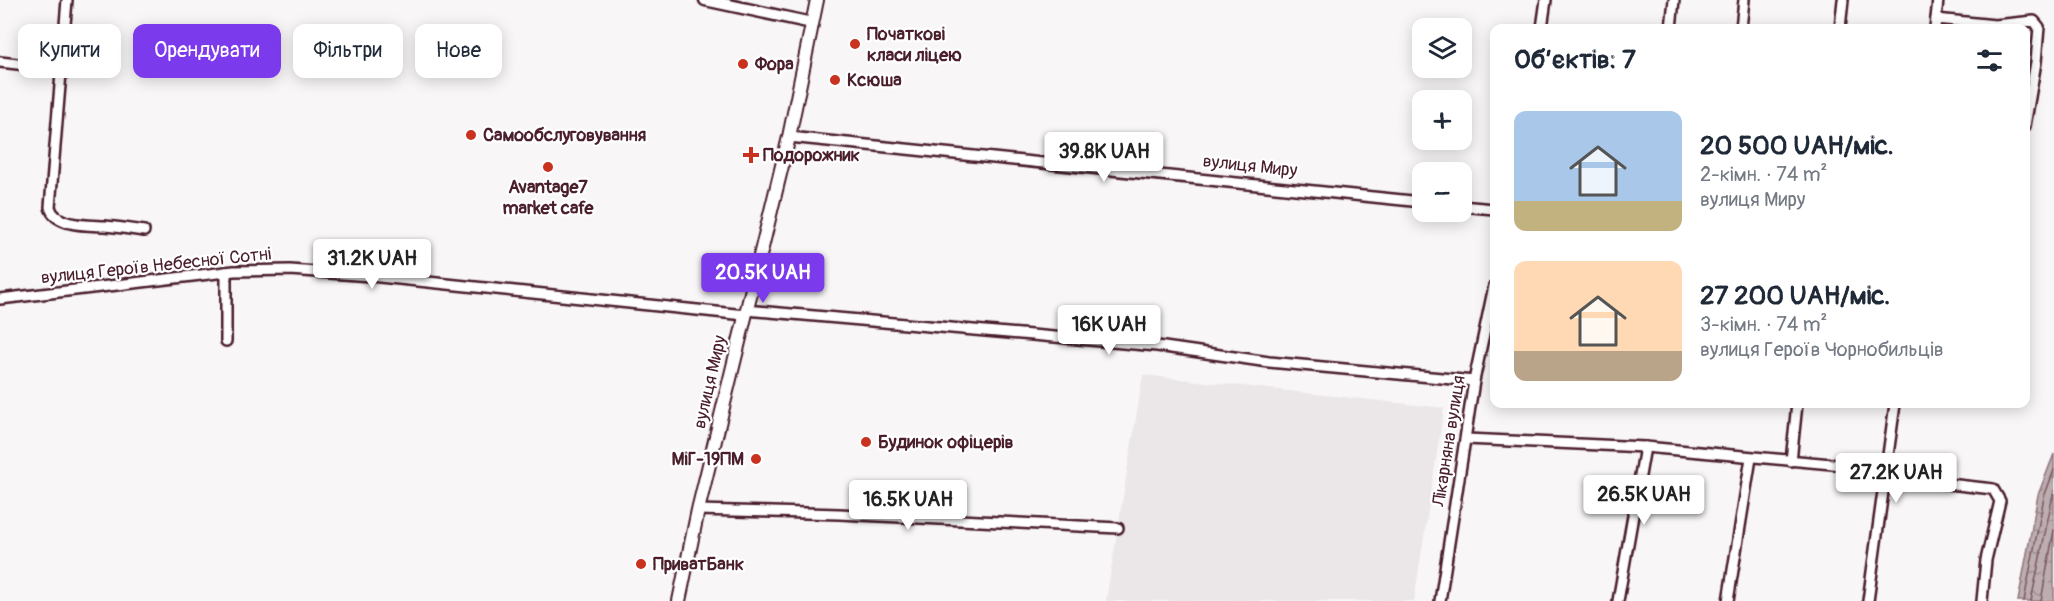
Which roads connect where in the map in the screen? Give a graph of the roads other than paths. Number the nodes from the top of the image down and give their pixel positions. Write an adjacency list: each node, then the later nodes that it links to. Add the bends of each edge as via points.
1 (67, 0): 10 (street)
2 (705, 0): 9 (street)
3 (817, 0): 9 (main road, вулиця Миру)
4 (1546, 0): 11 (street)
5 (1674, 0): 12 (street)
6 (1744, 0): 13 (street)
7 (1843, 0): 14 (street)
8 (1938, 0): 15 (street)
9 (812, 23): 21 (main road, вулиця Миру)
10 (65, 24)
11 (1543, 24)
12 (1671, 24)
13 (1741, 24)
14 (1840, 24)
15 (1936, 24)
16 (2005, 24): 20 (street, via 2034,21 2039,27)
17 (0, 62): 18 (street)
18 (18, 64)
19 (60, 78): 25 (street, via 51,212 77,224)
20 (2030, 97)
21 (789, 137): 22 (street, вулиця Миру); 28 (main road, вулиця Миру)
22 (1412, 201)
23 (1472, 207): 24 (street)
24 (1490, 209)
25 (144, 231)
26 (226, 272): 27 (street, вулиця Героїв Небесної Сотні); 28 (street, вулиця Героїв Небесної Сотні, via 290,270 370,276); 30 (street)
27 (0, 299)
28 (745, 313): 31 (street, вулиця Героїв Небесної Сотні, via 1156,346 1269,362); 39 (main road, вулиця Миру)
29 (1490, 322): 31 (street, Лікарняна вулиця)
30 (226, 341)
31 (1474, 381): 34 (street, Лікарняна вулиця)
32 (1797, 408): 37 (street)
33 (1895, 408): 38 (street)
34 (1466, 439): 35 (street); 42 (street, Лікарняна вулиця)
35 (1645, 447): 36 (street); 43 (street)
36 (1751, 458): 37 (street); 44 (street)
37 (1791, 461): 38 (street)
38 (1887, 473): 45 (street); 46 (street, via 1993,489 2000,501 1986,560)
39 (698, 510): 40 (street); 41 (main road, вулиця Миру)
40 (1118, 528)
41 (679, 601)
42 (1440, 601)
43 (1618, 601)
44 (1728, 601)
45 (1868, 601)
46 (1982, 601)

